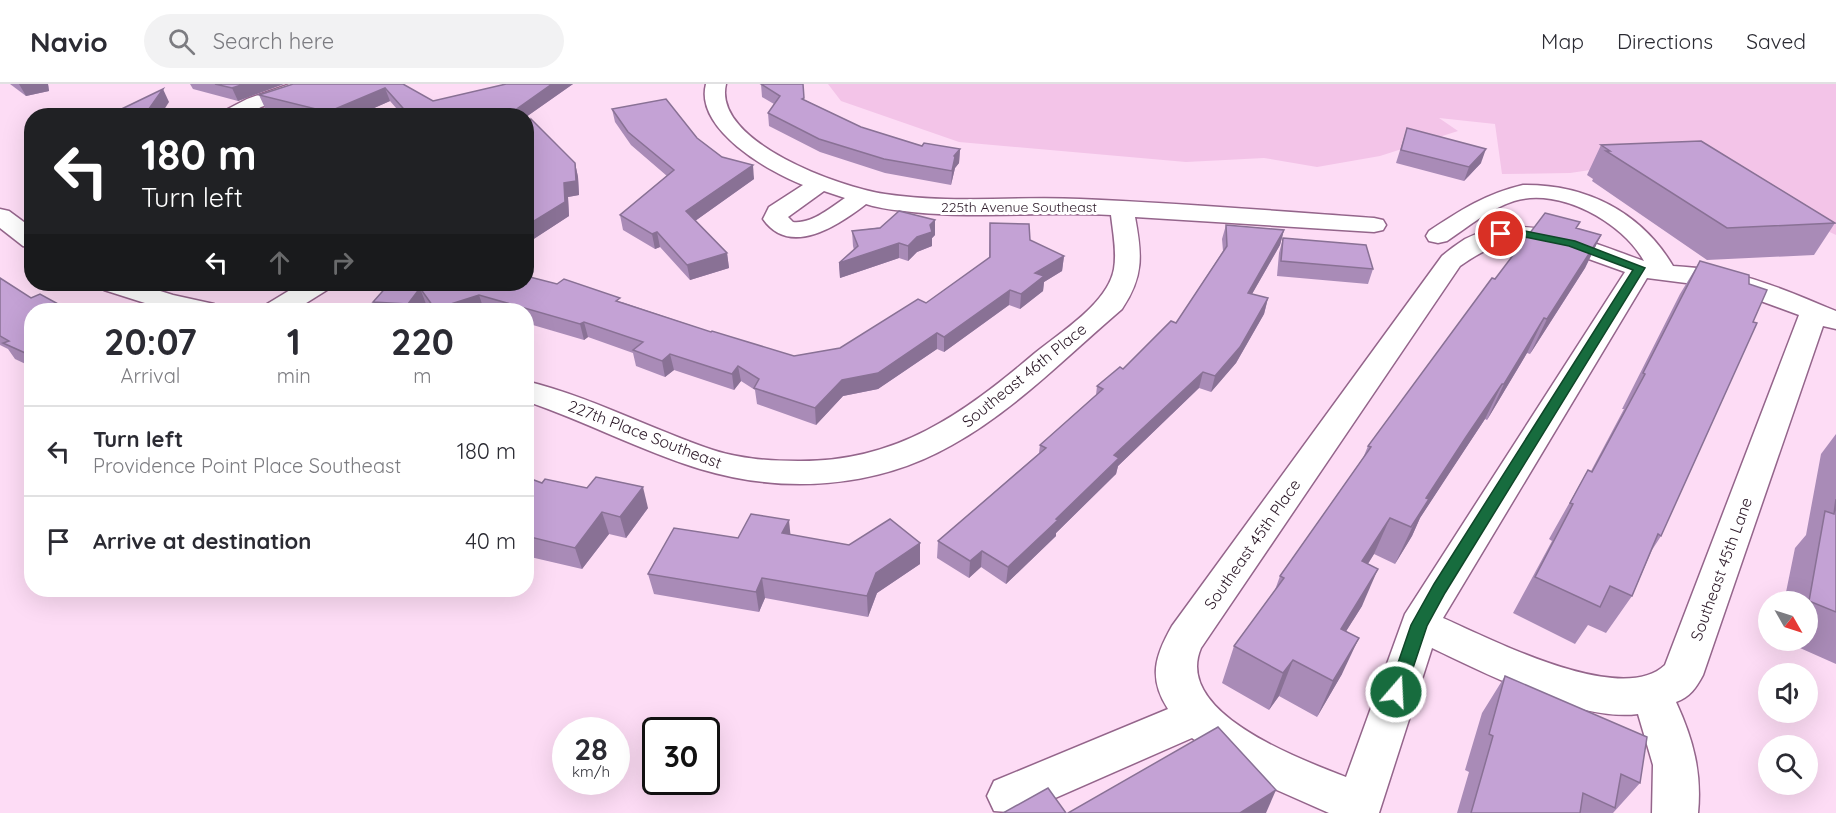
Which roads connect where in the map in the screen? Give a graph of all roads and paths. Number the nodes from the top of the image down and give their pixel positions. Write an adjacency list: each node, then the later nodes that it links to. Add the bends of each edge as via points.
1 (309, 84): 3 (street)
2 (716, 84): 4 (street, 225th Avenue Southeast, via 719,110 732,131 757,152)
3 (244, 108)
4 (821, 183): 5 (street, 225th Avenue Southeast); 5 (street, via 778,212 775,219 779,224 813,228)
5 (862, 196): 6 (street, 225th Avenue Southeast, via 945,208)
6 (1122, 209): 8 (street, 225th Avenue Southeast); 18 (street, Southeast 46th Place, via 1129,263 1122,290 1112,303 973,418 907,454 869,465)
7 (7, 213): 9 (street)
8 (1374, 225)
9 (24, 233)
10 (1438, 236): 11 (street, via 1505,196 1530,191 1561,194 1613,216 1644,242)
11 (1652, 271): 16 (street, via 1740,284); 19 (street); 21 (street, Southeast 45th Place, via 1549,238 1501,234 1467,246 1451,261 1186,637 1174,668 1179,688)
12 (134, 291): 14 (street)
13 (307, 291): 15 (street)
14 (171, 303)
15 (288, 303)
16 (1825, 316): 20 (street, Southeast 45th Lane, via 1682,675 1671,686)
17 (534, 393): 18 (street, 227th Place Southeast, via 694,455 731,466)
18 (802, 473)
19 (1419, 625): 20 (street, via 1583,690 1620,697); 23 (street)
20 (1651, 694): 24 (street, via 1675,756 1679,786)
21 (1198, 716): 22 (street); 23 (street, Southeast 45th Place, via 1239,750)
22 (1010, 796)
23 (1357, 808)
24 (1675, 813)

